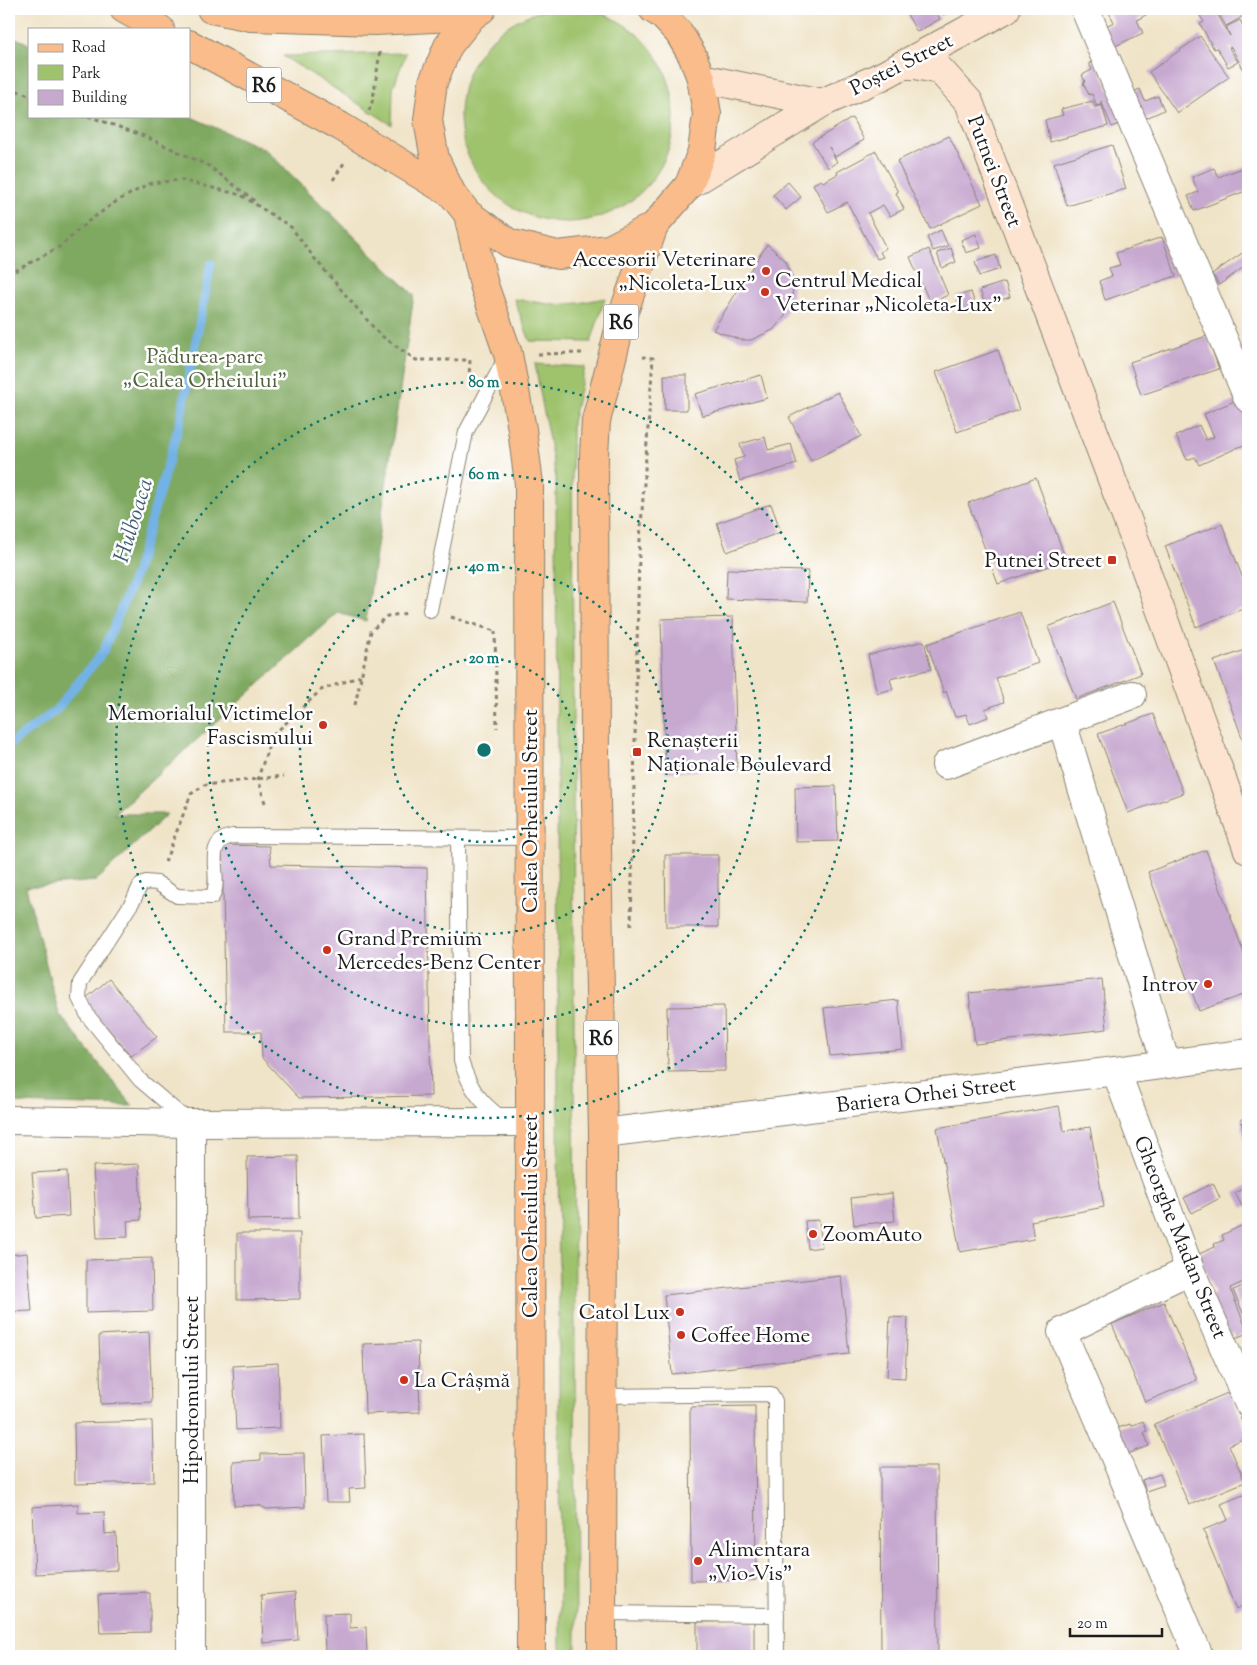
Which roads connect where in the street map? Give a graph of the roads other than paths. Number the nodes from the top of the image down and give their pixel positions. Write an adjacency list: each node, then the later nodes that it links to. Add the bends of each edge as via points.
1 (124, 9): 7 (main road)
2 (211, 9): 6 (main road, R6, via 251,17 375,21)
3 (1006, 9): 9 (street, Poștei Street)
4 (1085, 9): 16 (street)
5 (659, 11): 10 (main road, R6, via 679,33)
6 (477, 12): 13 (main road, R6, via 448,46 433,82 428,120 434,159)
7 (158, 28)
8 (190, 45): 13 (main road, R6, via 359,138)
9 (902, 65): 11 (street, Poștei Street); 21 (street, Putnei Street, via 940,70 969,102 1132,534)
10 (701, 78): 11 (street); 12 (main road, R6, via 707,114 702,151)
11 (822, 103): 12 (street, Poștei Street)
12 (689, 185): 14 (main road, R6)
13 (460, 204): 14 (main road, R6, via 509,243 558,255 609,249); 15 (main road, Calea Orheiului Street / R6)
14 (654, 226): 31 (main road, R6, via 623,314 596,421 593,487 595,754)
15 (508, 354): 17 (lane, via 466,432); 23 (main road, Calea Orheiului Street / R6, via 529,484)
16 (1248, 398)
17 (430, 610)
18 (1132, 694): 19 (street)
19 (1062, 722): 20 (street); 26 (street)
20 (946, 765)
21 (1242, 813): 24 (street, Putnei Street)
22 (458, 838): 23 (lane); 29 (lane, via 461,1061 471,1085 485,1105); 30 (lane, via 233,836 223,838 218,844 212,896 177,896 157,883 146,882 140,886 80,983 79,998 88,1016 140,1080)
23 (530, 838): 29 (main road, Calea Orheiului Street / R6)
24 (1248, 850)
25 (1248, 1053): 26 (street, Bariera Orhei Street)
26 (1166, 1064): 27 (street, Bariera Orhei Street)
27 (1116, 1071): 31 (street, Bariera Orhei Street); 32 (street, Gheorghe Madan Street)
28 (9, 1120): 30 (street)
29 (518, 1121): 30 (street); 38 (main road, Calea Orheiului Street / R6)
30 (191, 1123): 37 (street, Hipodromului Street)
31 (603, 1132): 33 (main road, R6)
32 (1190, 1270): 34 (street, Gheorghe Madan Street); 41 (street, via 1062,1332)
33 (602, 1396): 35 (main road, R6); 36 (lane, via 773,1396)
34 (1248, 1402)
35 (602, 1613): 36 (lane); 39 (main road, R6)
36 (777, 1615): 40 (lane)
37 (191, 1656)
38 (531, 1656)
39 (602, 1656)
40 (777, 1656)
41 (1199, 1656)

